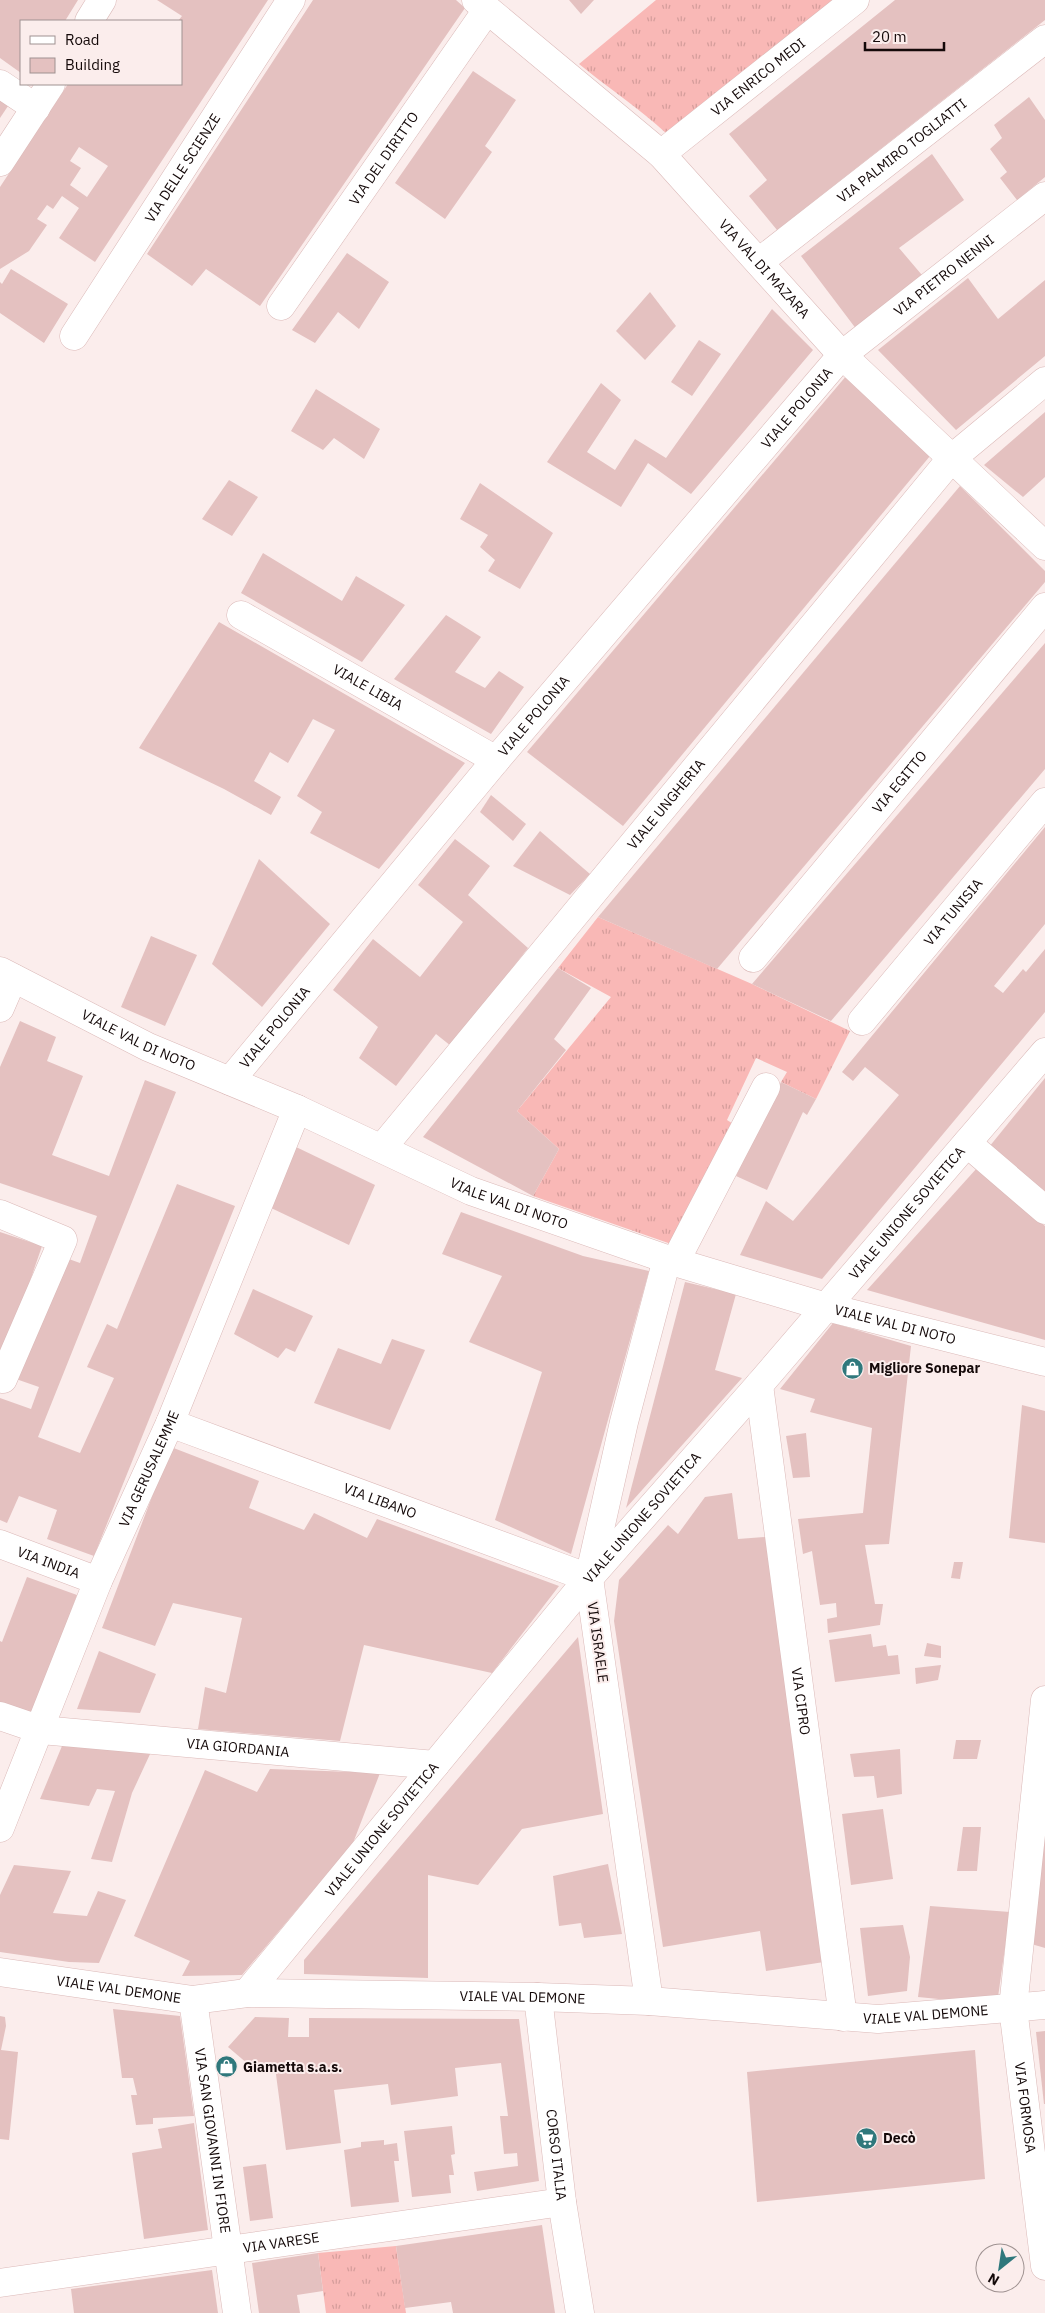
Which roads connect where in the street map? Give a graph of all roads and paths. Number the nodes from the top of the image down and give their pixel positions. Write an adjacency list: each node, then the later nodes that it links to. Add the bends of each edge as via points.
1 (102, 0): 5 (street)
2 (291, 0): 15 (street, VIA DELLE SCIENZE)
3 (855, 0): 10 (street, VIA ENRICO MEDI)
4 (481, 5): 10 (street, VIA VAL DI MAZARA); 14 (street, VIA DEL DIRITTO)
5 (90, 20)
6 (1045, 39): 13 (street, VIA PALMIRO TOGLIATTI)
7 (0, 84): 9 (street)
8 (50, 85): 9 (street)
9 (36, 108): 11 (street)
10 (661, 154): 13 (street, VIA VAL DI MAZARA)
11 (0, 162)
12 (1045, 196): 16 (street, VIA PIETRO NENNI)
13 (759, 262): 16 (street, VIA VAL DI MAZARA)
14 (281, 306)
15 (74, 336)
16 (842, 355): 18 (street, VIA VAL DI MAZARA); 22 (street, VIALE POLONIA)
17 (1045, 381): 18 (street, VIALE UNGHERIA)
18 (951, 459): 19 (street, VIA VAL DI MAZARA); 33 (street, VIALE UNGHERIA)
19 (1044, 543)
20 (1045, 607): 24 (street, VIA EGITTO)
21 (241, 614): 22 (street, VIALE LIBIA)
22 (496, 760): 29 (street, VIALE POLONIA)
23 (1045, 802): 27 (street, VIA TUNISIA)
24 (753, 958)
25 (7, 974): 26 (street); 29 (street, VIALE VAL DI NOTO, via 148,1047)
26 (0, 1008)
27 (862, 1021)
28 (1045, 1052): 32 (street, VIALE UNIONE SOVIETICA)
29 (230, 1081): 31 (street, VIALE VAL DI NOTO)
30 (766, 1087): 36 (street, VIA ISRAELE)
31 (297, 1109): 33 (street, VIALE VAL DI NOTO); 41 (street, VIA GERUSALEMME)
32 (967, 1143): 34 (street); 37 (street, VIALE UNIONE SOVIETICA)
33 (382, 1148): 36 (street, VIALE VAL DI NOTO, via 471,1190)
34 (1045, 1210)
35 (0, 1214): 39 (street, via 63,1240)
36 (671, 1261): 37 (street, VIALE VAL DI NOTO); 43 (street, VIA ISRAELE, via 624,1422)
37 (826, 1307): 38 (street, VIALE VAL DI NOTO); 40 (street, VIALE UNIONE SOVIETICA)
38 (1045, 1362)
39 (1, 1378)
40 (759, 1385): 43 (street, VIALE UNIONE SOVIETICA); 57 (street, VIA CIPRO)
41 (170, 1423): 43 (street, VIA LIBANO); 44 (street, VIA GERUSALEMME)
42 (0, 1544): 44 (street, VIA INDIA)
43 (589, 1578): 48 (street, VIALE UNIONE SOVIETICA); 54 (street, VIA ISRAELE)
44 (98, 1581): 47 (street, VIA GERUSALEMME)
45 (1045, 1700): 56 (street, VIA FORMOSA)
46 (0, 1716): 47 (street, VIA GIORDANIA)
47 (41, 1730): 48 (street, VIA GIORDANIA); 49 (street, VIA GERUSALEMME)
48 (435, 1764): 51 (street, VIALE UNIONE SOVIETICA)
49 (0, 1828)
50 (0, 1972): 53 (street, VIALE VAL DEMONE)
51 (247, 1993): 52 (street, VIALE VAL DEMONE); 53 (street, VIALE VAL DEMONE)
52 (538, 1996): 54 (street, VIALE VAL DEMONE); 58 (street, CORSO ITALIA)
53 (193, 2000): 59 (street, VIA SAN GIOVANNI IN FIORE)
54 (648, 2001): 57 (street, VIALE VAL DEMONE)
55 (1045, 2005): 56 (street, VIALE VAL DEMONE)
56 (1013, 2008): 57 (street, VIALE VAL DEMONE, via 888,2019); 60 (street, VIA FORMOSA)
57 (843, 2017)
58 (562, 2202): 59 (street, VIA VARESE); 63 (street, CORSO ITALIA)
59 (228, 2250): 61 (street, VIA VARESE); 62 (street, VIA SAN GIOVANNI IN FIORE)
60 (1045, 2266)
61 (0, 2283)
62 (237, 2313)
63 (580, 2313)

